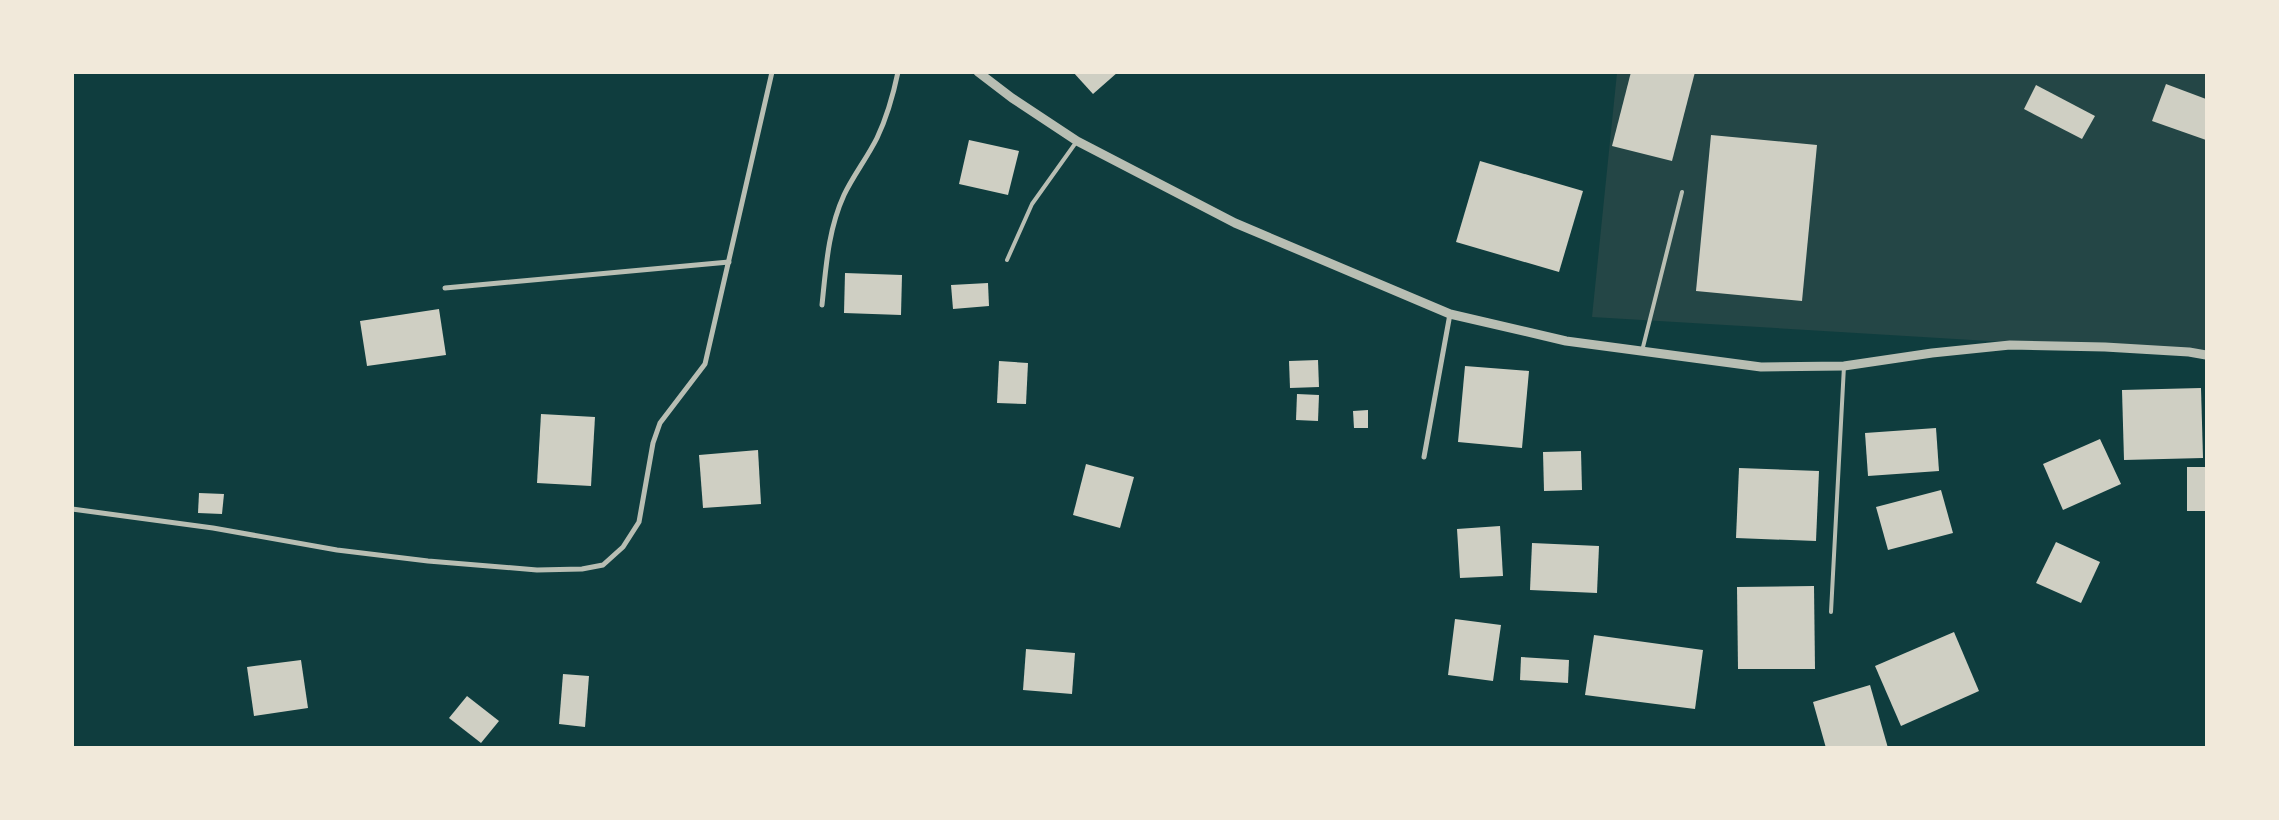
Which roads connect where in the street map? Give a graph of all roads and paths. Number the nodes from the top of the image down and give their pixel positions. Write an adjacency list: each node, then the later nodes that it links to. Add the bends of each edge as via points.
1 (772, 72): 7 (street)
2 (898, 72): 9 (street, via 889,110 876,140 844,194 833,224)
3 (978, 72): 4 (street)
4 (1077, 141): 6 (lane, via 1032,204); 10 (street, via 1235,223)
5 (1682, 192): 11 (lane)
6 (1007, 260)
7 (729, 262): 8 (street); 15 (street, via 705,364 660,423 653,443 639,522 623,547 603,565 537,570 428,561)
8 (446, 288)
9 (822, 305)
10 (1450, 314): 11 (street, via 1566,341); 14 (street)
11 (1642, 351): 13 (street, via 1762,367)
12 (2206, 355): 13 (street, via 2105,346 2010,345)
13 (1844, 366): 16 (lane)
14 (1424, 458)
15 (72, 509)
16 (1831, 612)

